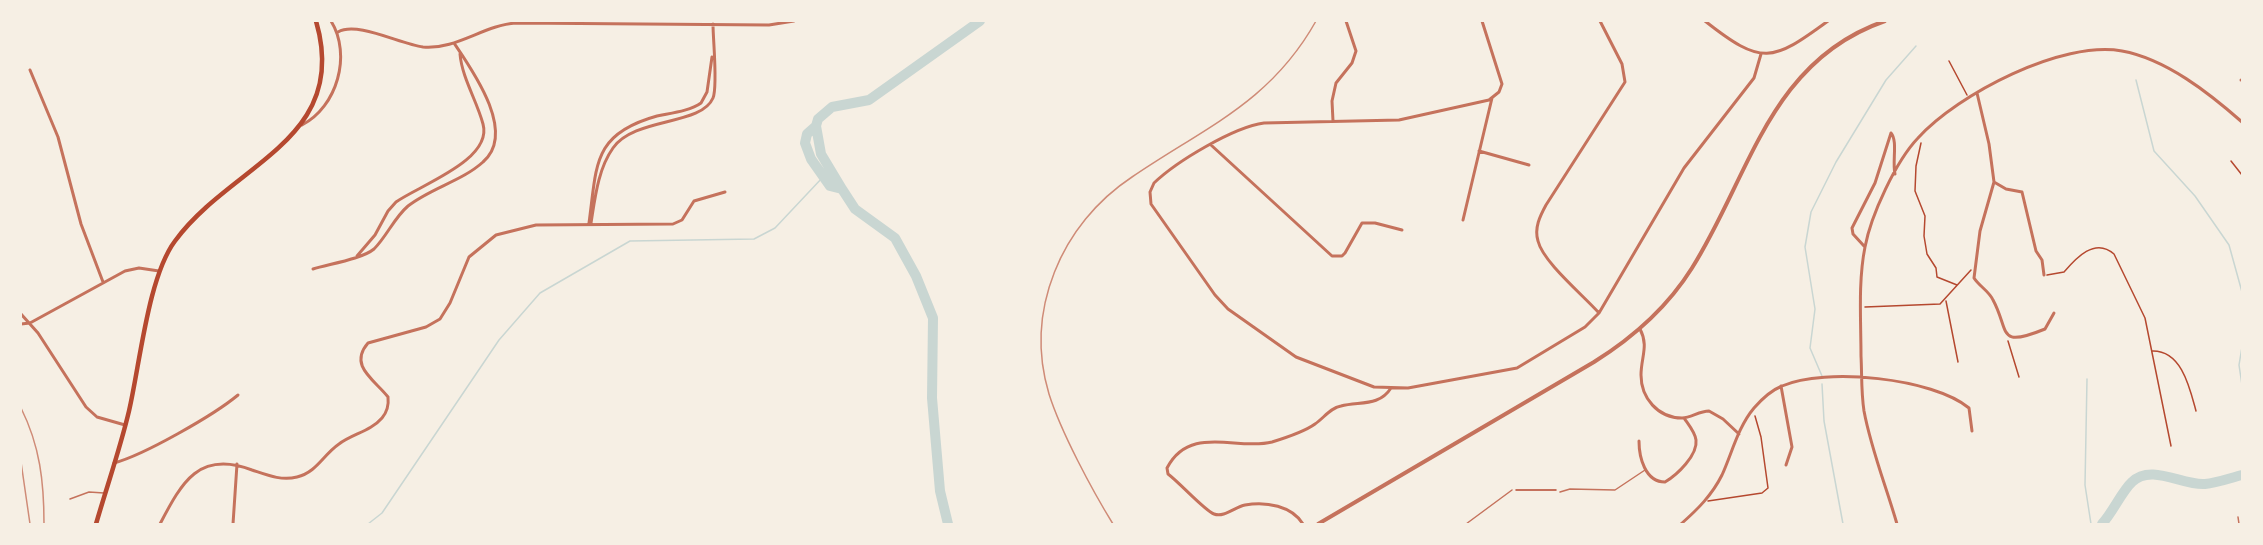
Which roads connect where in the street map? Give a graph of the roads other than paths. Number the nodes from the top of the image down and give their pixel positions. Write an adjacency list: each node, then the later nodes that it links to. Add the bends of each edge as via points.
1 (316, 21): 21 (main road, via 322,79 312,110)
2 (331, 21): 11 (street)
3 (794, 21): 10 (street, via 769,25)
4 (1346, 21): 19 (street, via 1356,51 1334,90)
5 (1482, 21): 18 (street, via 1502,78 1501,88)
6 (1600, 21): 37 (street, via 1622,64 1625,82 1546,205 1537,230 1538,243 1547,258)
7 (1706, 21): 14 (street, via 1741,46)
8 (1828, 21): 14 (street, via 1787,49)
9 (1885, 21): 42 (street, via 1849,36 1792,84 1763,131 1692,269 1664,306)
10 (713, 23): 12 (street, via 507,23); 15 (street)
11 (338, 32): 12 (street, via 354,29 426,47); 21 (street, via 341,54 337,80 321,111)
12 (453, 43): 13 (street)
13 (460, 52): 32 (street, via 484,126 480,147 464,162 396,202); 32 (street, via 495,122 497,137 493,149 483,163 408,206 373,250)
14 (1761, 54): 37 (street, via 1754,78 1684,168)
15 (712, 57): 29 (street, via 707,92 701,103 628,125 607,144 596,176); 29 (street, via 715,90 709,105 630,132 613,148 600,178)
16 (30, 70): 36 (street, via 58,137 81,224)
17 (1977, 93): 20 (street, via 2072,54 2121,50 2168,69); 25 (street, via 1918,138); 26 (street)
18 (1492, 98): 19 (street, via 1399,120); 23 (street)
19 (1334, 121): 22 (street, via 1256,124)
20 (2242, 122)
21 (301, 126): 34 (main road, via 182,230)
22 (1211, 145): 30 (street, via 1332,256 1345,253 1362,223); 45 (street, via 1159,178 1149,198 1215,295 1228,309 1296,357 1367,385)
23 (1479, 151): 24 (street); 28 (street)
24 (1529, 165)
25 (1895, 174): 31 (street); 31 (street, via 1895,140 1891,133 1875,183 1852,228)
26 (1994, 182): 35 (street, via 2022,192); 38 (street, via 1980,231 1975,280 1993,298 2002,331 2007,335 2020,337 2044,329)
27 (725, 192): 29 (street, via 694,201 682,220 674,224)
28 (1463, 220)
29 (590, 223): 53 (street, via 524,226 496,236 469,257 440,319 426,327 368,343 360,363 388,398 388,409 380,421 338,444 318,467 287,478 265,475)
30 (1402, 230)
31 (1865, 246): 43 (street)
32 (356, 257): 33 (street)
33 (313, 269)
34 (159, 271): 36 (street, via 134,268); 48 (main road)
35 (2044, 275)
36 (104, 282): 40 (street)
37 (1599, 312): 45 (street, via 1585,327 1516,368)
38 (2054, 313)
39 (21, 314): 40 (street)
40 (30, 323): 41 (street); 48 (street, via 86,407 97,417)
41 (21, 324)
42 (1640, 329): 47 (street, via 1646,343 1641,375 1648,399 1662,413); 65 (street, via 1594,362)
43 (1861, 379): 44 (street, via 1808,380); 49 (street, via 1923,386 1949,394 1969,408); 68 (street, via 1867,427)
44 (1781, 386): 50 (street, via 1753,409); 54 (street, via 1792,447)
45 (1391, 388): 64 (street, via 1380,400 1335,408 1313,426 1273,441 1196,444 1177,454 1167,468 1168,474 1213,514 1257,505 1289,509)
46 (238, 395): 52 (street, via 136,455)
47 (1684, 418): 50 (street, via 1709,411); 55 (street, via 1696,440 1683,467 1661,482)
48 (125, 425): 52 (main road)
49 (1972, 431)
50 (1738, 434): 67 (street, via 1723,473 1705,501)
51 (1639, 441): 55 (street)
52 (114, 463): 58 (main road)
53 (237, 464): 62 (street, via 217,463 190,476); 63 (street)
54 (1786, 465)
55 (1646, 470): 57 (lane, via 1616,490)
56 (1512, 490): 66 (lane)
57 (1560, 492)
58 (105, 494): 59 (lane, via 89,492); 61 (main road)
59 (70, 499)
60 (2238, 517): 69 (lane)
61 (96, 524)
62 (160, 524)
63 (233, 524)
64 (1303, 524)
65 (1318, 524)
66 (1466, 524)
67 (1681, 524)
68 (1897, 524)
69 (2239, 524)

